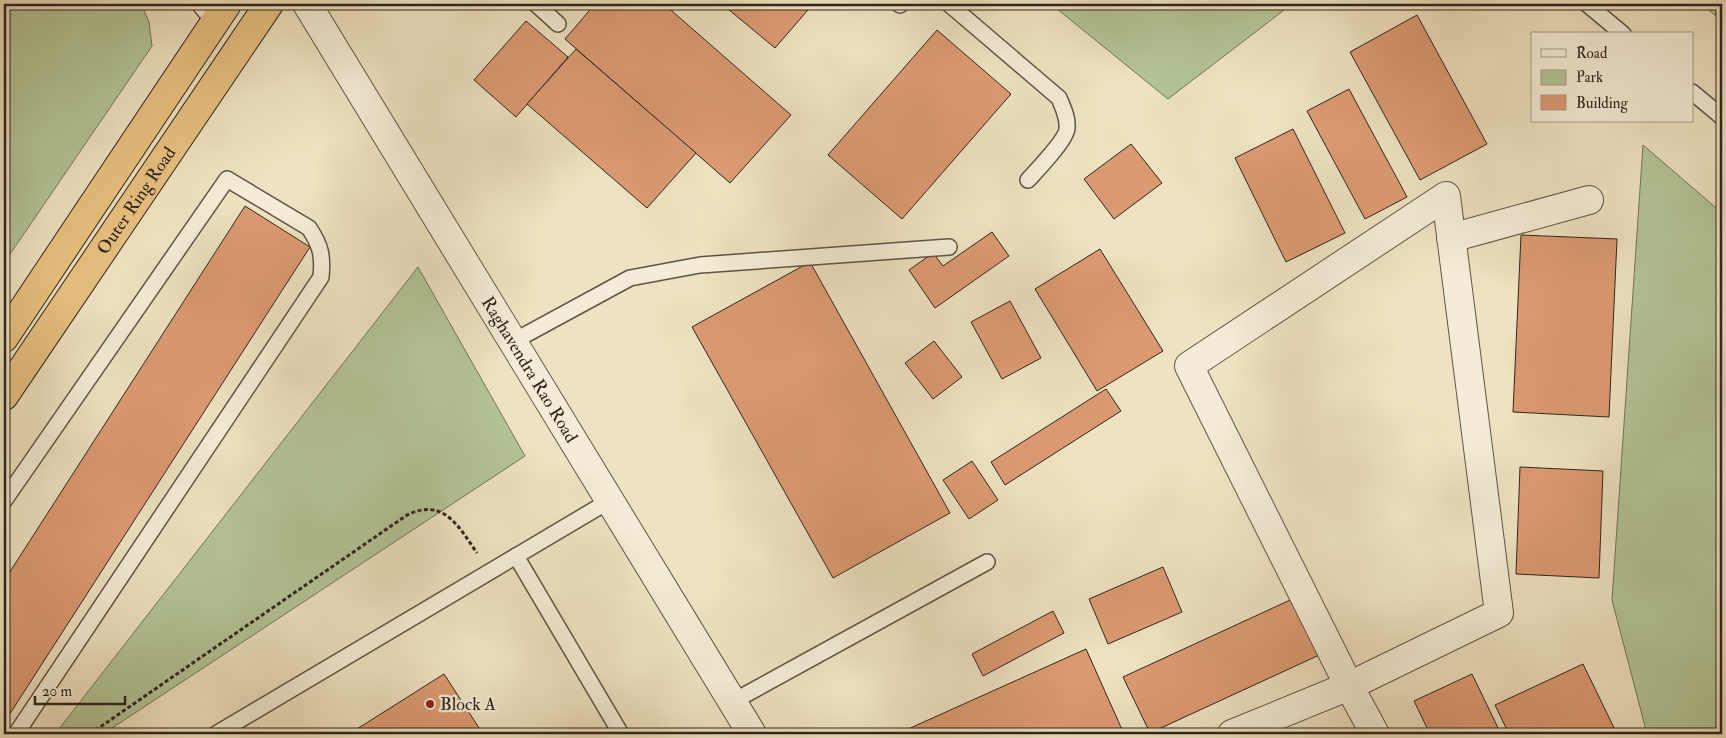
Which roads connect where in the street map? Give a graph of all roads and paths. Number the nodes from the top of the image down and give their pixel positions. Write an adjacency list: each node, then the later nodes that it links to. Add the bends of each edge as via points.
1 (269, 4): 17 (highway, Outer Ring Road)
2 (307, 4): 16 (street, Raghavendra Rao Road)
3 (536, 4): 7 (lane)
4 (949, 4): 11 (lane, via 1058,98 1066,112 1068,129)
5 (1588, 4): 8 (lane)
6 (214, 10): 15 (highway, Outer Ring Road)
7 (558, 24)
8 (1621, 32)
9 (1694, 94): 10 (lane)
10 (1722, 117)
11 (1028, 180)
12 (1589, 200): 13 (street)
13 (1451, 238): 23 (street, via 1499,613); 23 (street, via 1446,196 1189,366)
14 (948, 247): 16 (lane, via 700,265 630,278)
15 (4, 338)
16 (512, 342): 19 (street, Raghavendra Rao Road)
17 (4, 396)
18 (4, 501): 25 (lane, via 227,179 309,228 323,258 321,277)
19 (609, 501): 20 (lane); 24 (street, Raghavendra Rao Road)
20 (516, 556): 22 (lane); 28 (lane)
21 (987, 562): 24 (lane)
22 (490, 571): 26 (path, via 447,515 436,510 415,510); 27 (lane)
23 (1349, 686): 30 (street); 31 (street)
24 (732, 702): 29 (street, Raghavendra Rao Road)
25 (16, 734)
26 (90, 734)
27 (216, 734)
28 (621, 734)
29 (752, 734)
30 (1232, 734)
31 (1375, 734)

